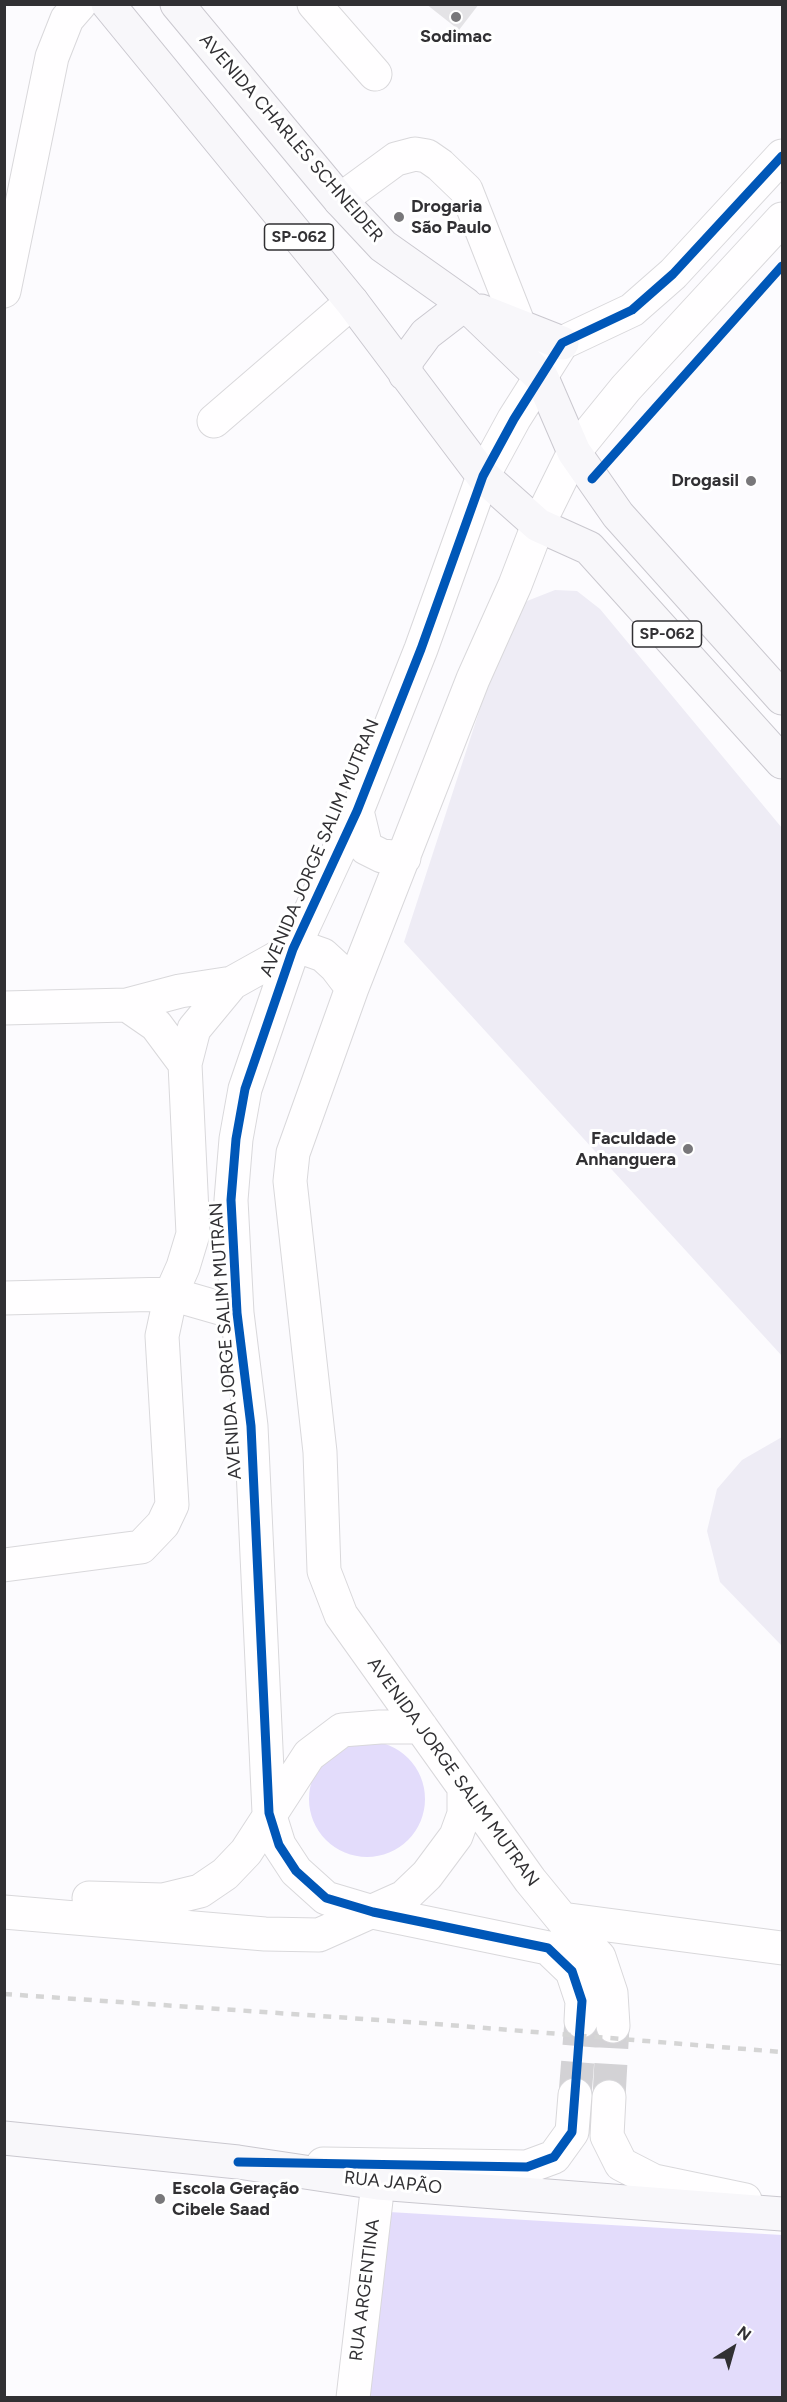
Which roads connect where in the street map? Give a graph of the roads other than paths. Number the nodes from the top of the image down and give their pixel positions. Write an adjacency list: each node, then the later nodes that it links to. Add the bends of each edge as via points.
1 (80, 4): 9 (street, via 68,19 52,57)
2 (108, 4): 10 (main road, SP-062)
3 (177, 4): 7 (main road, AVENIDA CHARLES SCHNEIDER / SP-062)
4 (314, 4): 5 (street)
5 (375, 74)
6 (783, 156): 13 (street, via 673,274 632,310)
7 (340, 200): 11 (main road, AVENIDA CHARLES SCHNEIDER / SP-062, via 383,246); 12 (street, via 396,159 415,154 427,156 440,165 465,190)
8 (783, 219): 17 (street, AVENIDA JORGE SALIM MUTRAN, via 626,388)
9 (4, 291)
10 (352, 302): 14 (main road, SP-062); 16 (street)
11 (465, 304): 12 (main road); 14 (main road, via 426,334 407,360); 15 (main road, AVENIDA CHARLES SCHNEIDER / SP-062)
12 (519, 325): 13 (main road)
13 (562, 342): 15 (street, AVENIDA JORGE SALIM MUTRAN)
14 (405, 374): 18 (main road, SP-062)
15 (542, 378): 17 (main road, AVENIDA CHARLES SCHNEIDER / SP-062); 18 (street, AVENIDA JORGE SALIM MUTRAN)
16 (214, 421)
17 (574, 453): 19 (street, AVENIDA JORGE SALIM MUTRAN); 20 (main road, AVENIDA CHARLES SCHNEIDER / SP-062, via 628,527)
18 (483, 476): 19 (main road, SP-062); 22 (street, AVENIDA JORGE SALIM MUTRAN)
19 (538, 525): 21 (main road, SP-062, via 589,548); 23 (street, AVENIDA JORGE SALIM MUTRAN)
20 (783, 698)
21 (783, 762)
22 (357, 811): 23 (street, via 366,848 382,856); 24 (street, AVENIDA JORGE SALIM MUTRAN)
23 (404, 858): 26 (street, AVENIDA JORGE SALIM MUTRAN)
24 (293, 949): 25 (street); 26 (street, via 323,955); 32 (street, AVENIDA JORGE SALIM MUTRAN, via 245,1089 236,1139 231,1200)
25 (232, 983): 27 (street); 29 (street, via 194,1029)
26 (352, 988): 34 (street, AVENIDA JORGE SALIM MUTRAN, via 297,1142 290,1181 320,1452 324,1571 341,1615)
27 (126, 1005): 28 (street); 29 (street, via 156,1025)
28 (4, 1008)
29 (185, 1064): 30 (street, via 193,1234)
30 (171, 1293): 31 (street); 32 (street); 33 (street, via 162,1336 172,1505 163,1524 141,1547)
31 (4, 1298)
32 (237, 1313): 36 (street, AVENIDA JORGE SALIM MUTRAN, via 251,1426)
33 (4, 1565)
34 (421, 1727): 35 (street, AVENIDA JORGE SALIM MUTRAN); 36 (street, via 342,1730 309,1755)
35 (464, 1788): 39 (street, via 464,1815 441,1858 404,1896); 40 (street, AVENIDA JORGE SALIM MUTRAN)
36 (269, 1813): 37 (street, via 246,1852 225,1874 200,1891 163,1900); 39 (street, AVENIDA JORGE SALIM MUTRAN, via 279,1845 296,1871 326,1898)
37 (4, 1892)
38 (4, 1912): 39 (street, via 319,1935)
39 (373, 1912): 42 (street, AVENIDA JORGE SALIM MUTRAN, via 548,1948 572,1971 582,2001)
40 (562, 1919): 41 (street); 43 (street, AVENIDA JORGE SALIM MUTRAN, via 598,1957 611,1993)
41 (783, 1948)
42 (581, 2021)
43 (613, 2026)
44 (575, 2095): 47 (street, via 572,2132 554,2157 527,2167)
45 (609, 2097): 49 (street, via 607,2136 621,2164 654,2181)
46 (4, 2138): 47 (main road, RUA JAPÃO)
47 (238, 2162): 48 (main road, RUA JAPÃO)
48 (378, 2183): 50 (main road, RUA JAPÃO); 51 (street, RUA ARGENTINA)
49 (783, 2208)
50 (783, 2214)
51 (353, 2397)

